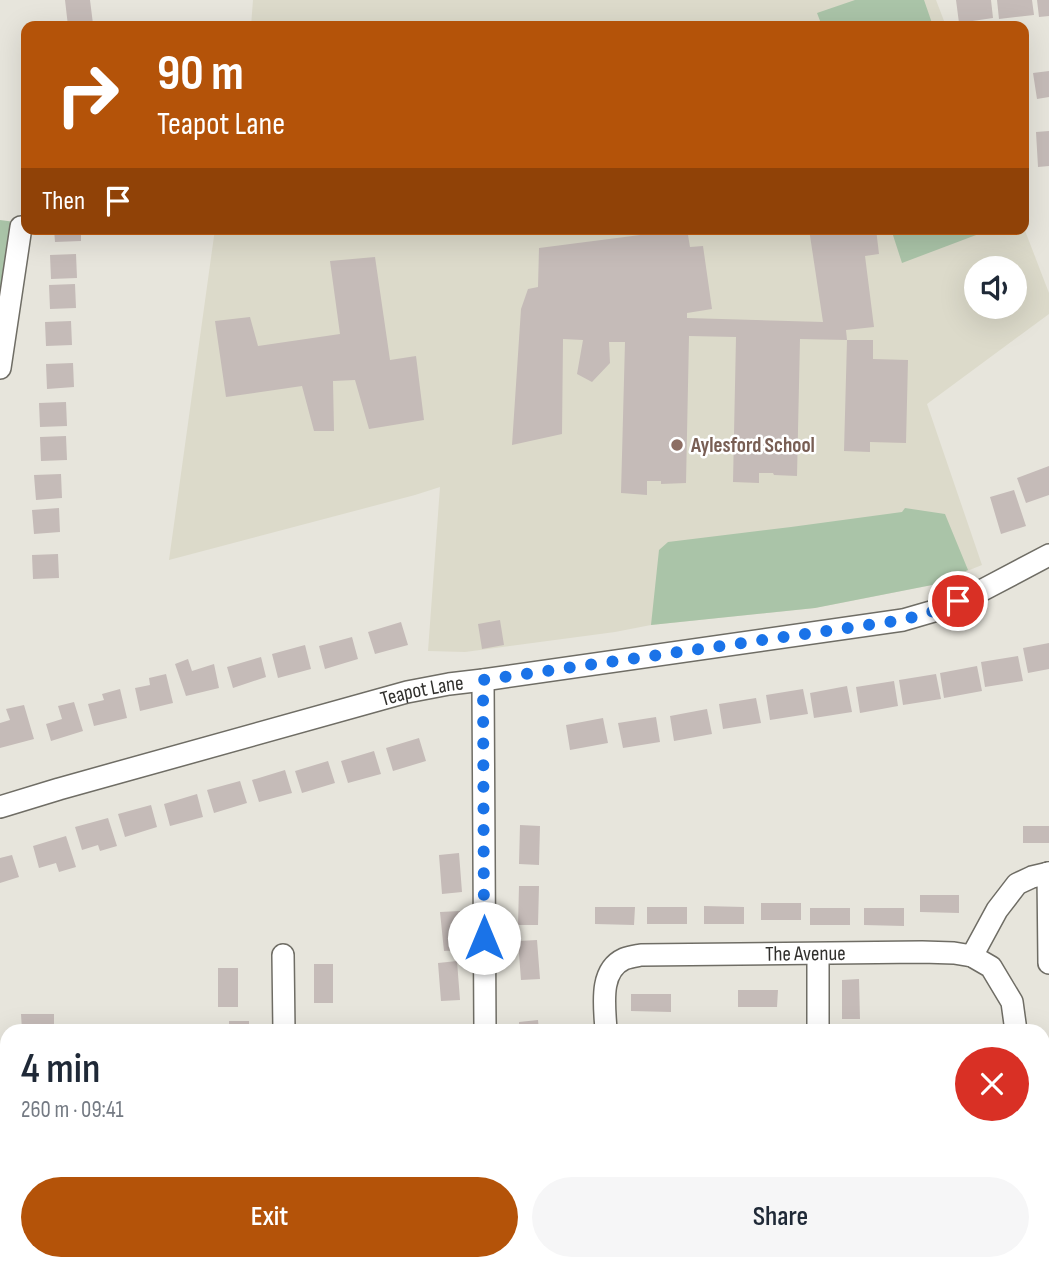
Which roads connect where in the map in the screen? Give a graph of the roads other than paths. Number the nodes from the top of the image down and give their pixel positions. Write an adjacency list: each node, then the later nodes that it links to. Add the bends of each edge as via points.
1 (21, 228): 2 (street)
2 (0, 368)
3 (1049, 555): 4 (street, Teapot Lane, via 975,594 903,620)
4 (483, 680): 5 (street, Teapot Lane, via 407,692); 12 (street)
5 (0, 807)
6 (1048, 873): 9 (street, via 1017,884); 10 (street)
7 (818, 954): 9 (street, The Avenue); 13 (street, The Avenue, via 641,955 624,959 607,976); 14 (street)
8 (283, 955): 11 (street)
9 (972, 956): 15 (street, via 991,967 1012,1002)
10 (1049, 963)
11 (284, 1024)
12 (485, 1024)
13 (606, 1024)
14 (818, 1024)
15 (1015, 1024)

